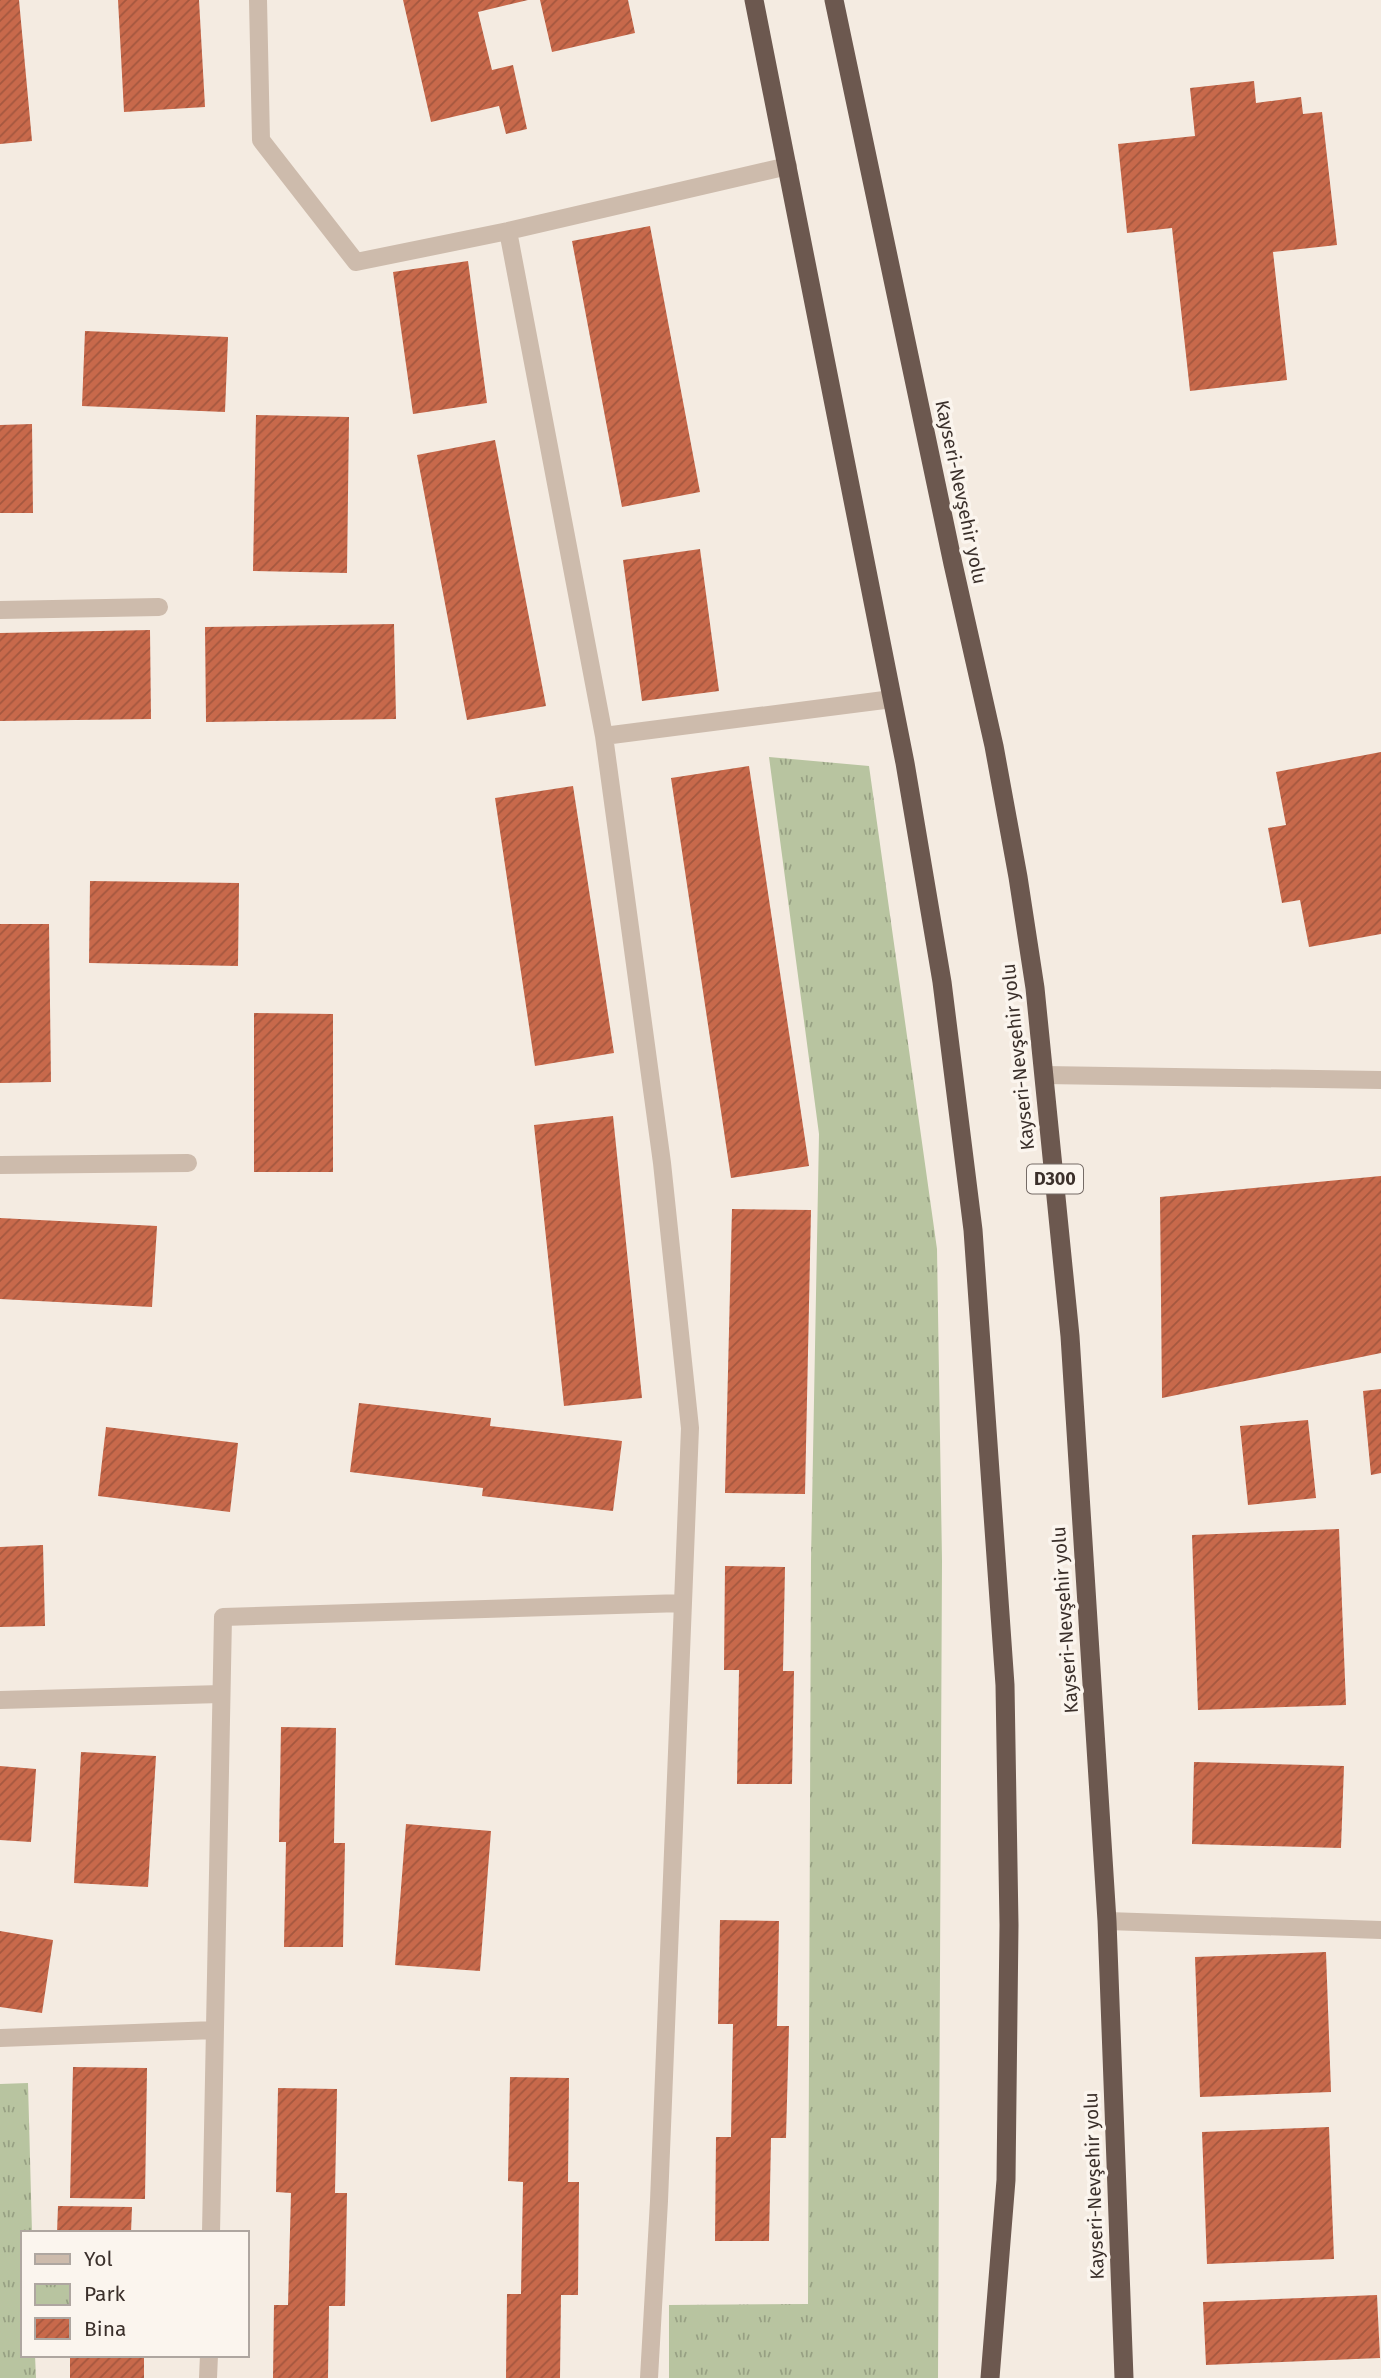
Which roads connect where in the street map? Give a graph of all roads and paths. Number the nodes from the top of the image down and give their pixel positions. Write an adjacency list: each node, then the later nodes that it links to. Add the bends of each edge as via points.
1 (258, 0): 5 (street, via 261,141 356,262)
2 (754, 0): 4 (highway)
3 (834, 0): 10 (highway, Kayseri-Nevşehir yolu / D300, via 994,746 1035,988)
4 (788, 166): 5 (street); 8 (highway)
5 (508, 231): 9 (street)
6 (159, 607): 7 (street)
7 (0, 610)
8 (892, 699): 9 (street); 25 (highway, via 942,982 973,1230 1004,1671 1009,1924 1006,2180)
9 (604, 736): 14 (street, via 662,1163 690,1428)
10 (1044, 1075): 11 (street); 17 (highway, Kayseri-Nevşehir yolu / D300, via 1070,1336)
11 (1381, 1080)
12 (188, 1163): 13 (street)
13 (0, 1165)
14 (683, 1603): 15 (street, via 223,1617); 24 (street)
15 (221, 1694): 16 (street); 19 (street)
16 (0, 1700)
17 (1107, 1921): 18 (street); 26 (highway, Kayseri-Nevşehir yolu / D300)
18 (1381, 1930)
19 (215, 2030): 20 (street); 21 (street)
20 (0, 2038)
21 (211, 2231)
22 (209, 2357): 23 (street)
23 (208, 2378)
24 (649, 2378)
25 (990, 2378)
26 (1124, 2378)

